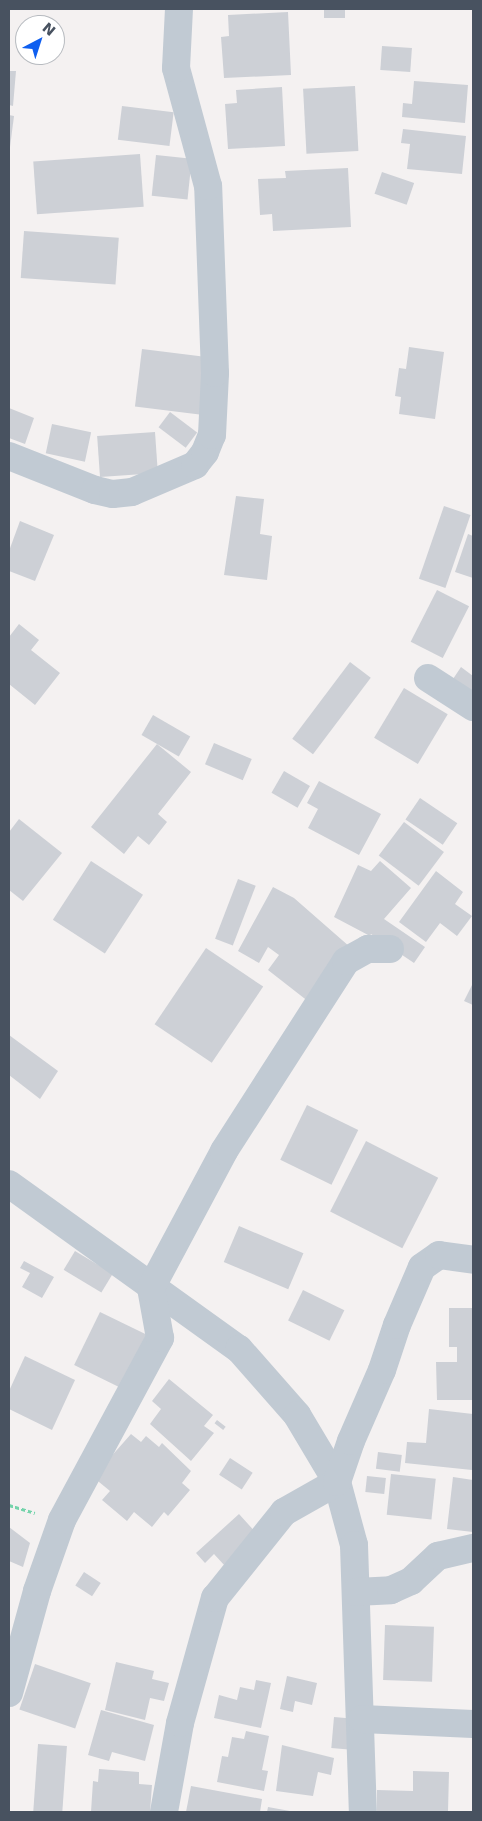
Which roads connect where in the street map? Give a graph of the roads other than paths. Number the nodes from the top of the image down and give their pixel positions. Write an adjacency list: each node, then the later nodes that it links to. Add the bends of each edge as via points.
1 (178, 9): 2 (street, via 176,68 208,186 215,373 209,444 195,464 132,492 113,494)
2 (9, 456)
3 (428, 678): 4 (street)
4 (473, 707)
5 (390, 949): 8 (street, via 368,949 346,961 224,1151)
6 (9, 1184): 8 (street)
7 (473, 1260): 9 (street, via 439,1255 422,1267 350,1442)
8 (151, 1288): 9 (street, via 239,1349 297,1415); 12 (street, via 160,1338 62,1520 37,1591)
9 (337, 1482): 11 (street, via 354,1546); 15 (street, via 284,1512 215,1598 182,1714)
10 (473, 1548): 11 (street, via 438,1556 410,1581 391,1590)
11 (356, 1592): 13 (street)
12 (9, 1693)
13 (362, 1719): 14 (street); 16 (street)
14 (473, 1724)
15 (164, 1812)
16 (363, 1812)

